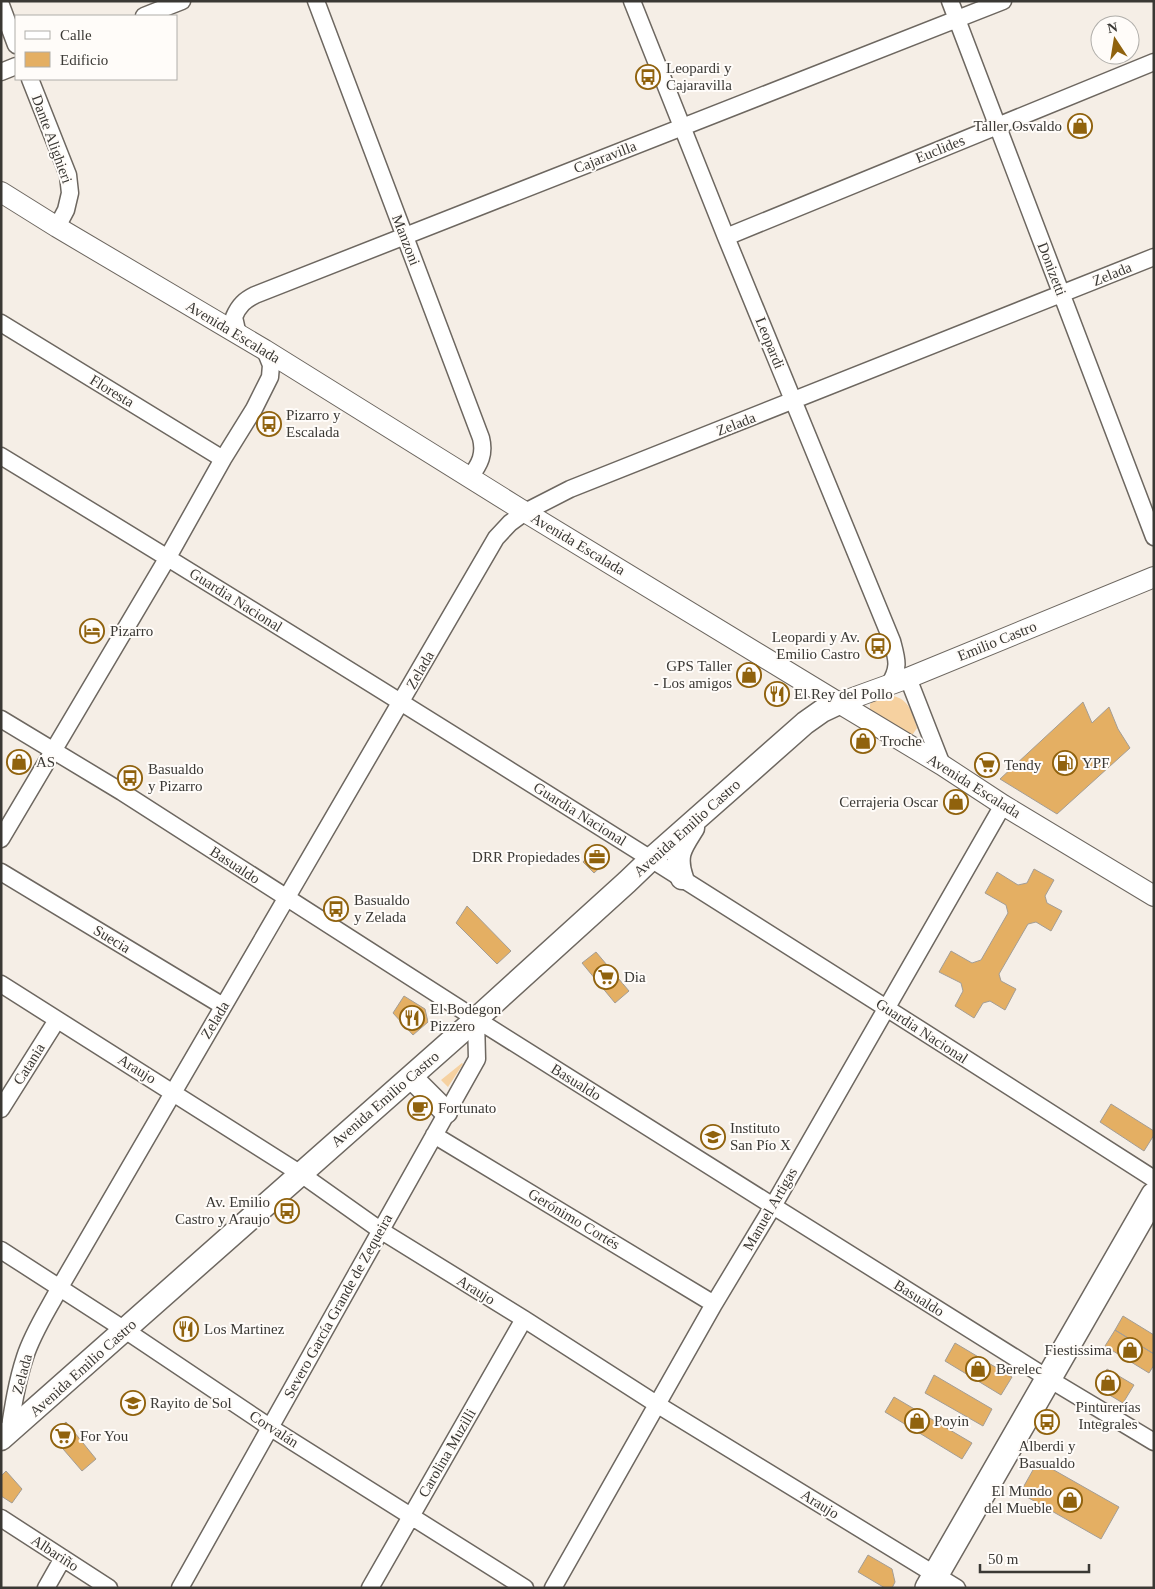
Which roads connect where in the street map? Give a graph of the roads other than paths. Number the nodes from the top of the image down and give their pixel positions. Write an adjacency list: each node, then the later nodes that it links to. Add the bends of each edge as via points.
1 (182, 1): 7 (street)
2 (316, 1): 18 (street, Manzoni)
3 (632, 1): 14 (street, Leopardi)
4 (950, 1): 8 (street, Donizetti)
5 (1003, 1): 8 (street, Cajaravilla)
6 (1, 6): 9 (street)
7 (147, 15)
8 (957, 19): 14 (street, Cajaravilla); 15 (street, Donizetti)
9 (15, 42)
10 (1154, 62): 15 (street, Euclides)
11 (15, 66): 12 (street)
12 (1, 72)
13 (30, 80): 17 (street, Dante Alighieri, via 68,175 70,193)
14 (683, 126): 18 (street, Cajaravilla); 19 (street, Leopardi)
15 (998, 126): 19 (street, Euclides); 21 (street, Donizetti)
16 (3, 197): 17 (street, Avenida Escalada)
17 (57, 227): 23 (street, Avenida Escalada)
18 (404, 236): 23 (street, Cajaravilla, via 244,300 234,316); 28 (street, Manzoni, via 481,438 482,457)
19 (726, 237): 25 (street, Leopardi)
20 (1154, 257): 21 (street, Zelada)
21 (1061, 295): 25 (street, Zelada); 30 (street, Donizetti)
22 (1, 323): 27 (street, Floresta)
23 (238, 335): 24 (street, Avenida Escalada)
24 (265, 350): 27 (street, via 271,365 270,377); 28 (street, Avenida Escalada)
25 (793, 401): 29 (street, Zelada, via 570,489); 34 (street, Leopardi, via 892,641 897,663)
26 (1, 456): 31 (street, Guardia Nacional)
27 (224, 458): 31 (street)
28 (470, 477): 29 (street, Avenida Escalada)
29 (525, 512): 35 (street, Zelada, via 496,538); 36 (street, Avenida Escalada)
30 (1154, 537)
31 (168, 557): 35 (street, Guardia Nacional); 38 (street)
32 (1154, 577): 33 (street, Emilio Castro)
33 (908, 678): 34 (street, Emilio Castro); 39 (street)
34 (889, 685): 36 (street, Emilio Castro)
35 (401, 702): 43 (street, Guardia Nacional); 47 (street, Zelada)
36 (840, 702): 39 (street, Avenida Escalada); 41 (main road, Avenida Emilio Castro, via 806,723)
37 (1, 718): 38 (street, Basualdo)
38 (55, 751): 42 (street); 47 (street, Basualdo)
39 (942, 765): 40 (street, Avenida Escalada)
40 (1002, 804): 46 (street, Avenida Escalada); 50 (street, Manuel Artigas)
41 (704, 813): 43 (main road, Avenida Emilio Castro); 45 (main road, via 681,848 678,866)
42 (1, 839)
43 (651, 858): 45 (street, Guardia Nacional); 51 (main road, Avenida Emilio Castro)
44 (1, 872): 49 (street, Suecia)
45 (682, 878): 50 (street, Guardia Nacional)
46 (1154, 896)
47 (287, 898): 49 (street, Zelada); 51 (street, Basualdo)
48 (1, 984): 52 (street, Araujo)
49 (224, 1006): 54 (street, Zelada)
50 (886, 1007): 59 (street, Guardia Nacional); 61 (street, Manuel Artigas)
51 (476, 1019): 53 (main road, Avenida Emilio Castro); 56 (street, Severo García Grande de Zequeira, via 477,1059); 61 (street, Basualdo)
52 (57, 1020): 54 (street, Araujo); 55 (street, Catania)
53 (411, 1077): 56 (main road); 58 (main road, Avenida Emilio Castro)
54 (173, 1092): 58 (street, Araujo); 64 (street, Zelada)
55 (1, 1109)
56 (446, 1112): 57 (street, Severo García Grande de Zequeira)
57 (434, 1134): 62 (street, Severo García Grande de Zequeira); 65 (street, Gerónimo Cortés)
58 (300, 1174): 62 (street, Araujo); 67 (main road, Avenida Emilio Castro)
59 (1154, 1179)
60 (1154, 1195): 68 (main road)
61 (773, 1206): 65 (street, Manuel Artigas); 68 (street, Basualdo)
62 (380, 1230): 66 (street, Araujo); 70 (street, Severo García Grande de Zequeira)
63 (1, 1250): 64 (street, Corvalán)
64 (60, 1287): 67 (street, Corvalán); 71 (street, Zelada, via 25,1357)
65 (714, 1304): 69 (street, Manuel Artigas)
66 (524, 1319): 69 (street, Araujo); 73 (street, Carolina Muzilli)
67 (125, 1330): 70 (street, Corvalán); 71 (main road, Avenida Emilio Castro)
68 (1049, 1379): 72 (street, Basualdo); 76 (main road)
69 (658, 1405): 76 (street, Araujo); 82 (street, Manuel Artigas)
70 (271, 1428): 73 (street, Corvalán); 79 (street, Severo García Grande de Zequeira)
71 (5, 1436)
72 (1154, 1442)
73 (411, 1515): 80 (street, Carolina Muzilli); 81 (street, Corvalán)
74 (1, 1518): 75 (street, Albariño)
75 (63, 1558): 77 (street); 78 (street, Albariño)
76 (932, 1581): 83 (street, Araujo)
77 (46, 1588)
78 (109, 1588)
79 (180, 1588)
80 (370, 1588)
81 (525, 1588)
82 (553, 1588)
83 (957, 1588)

